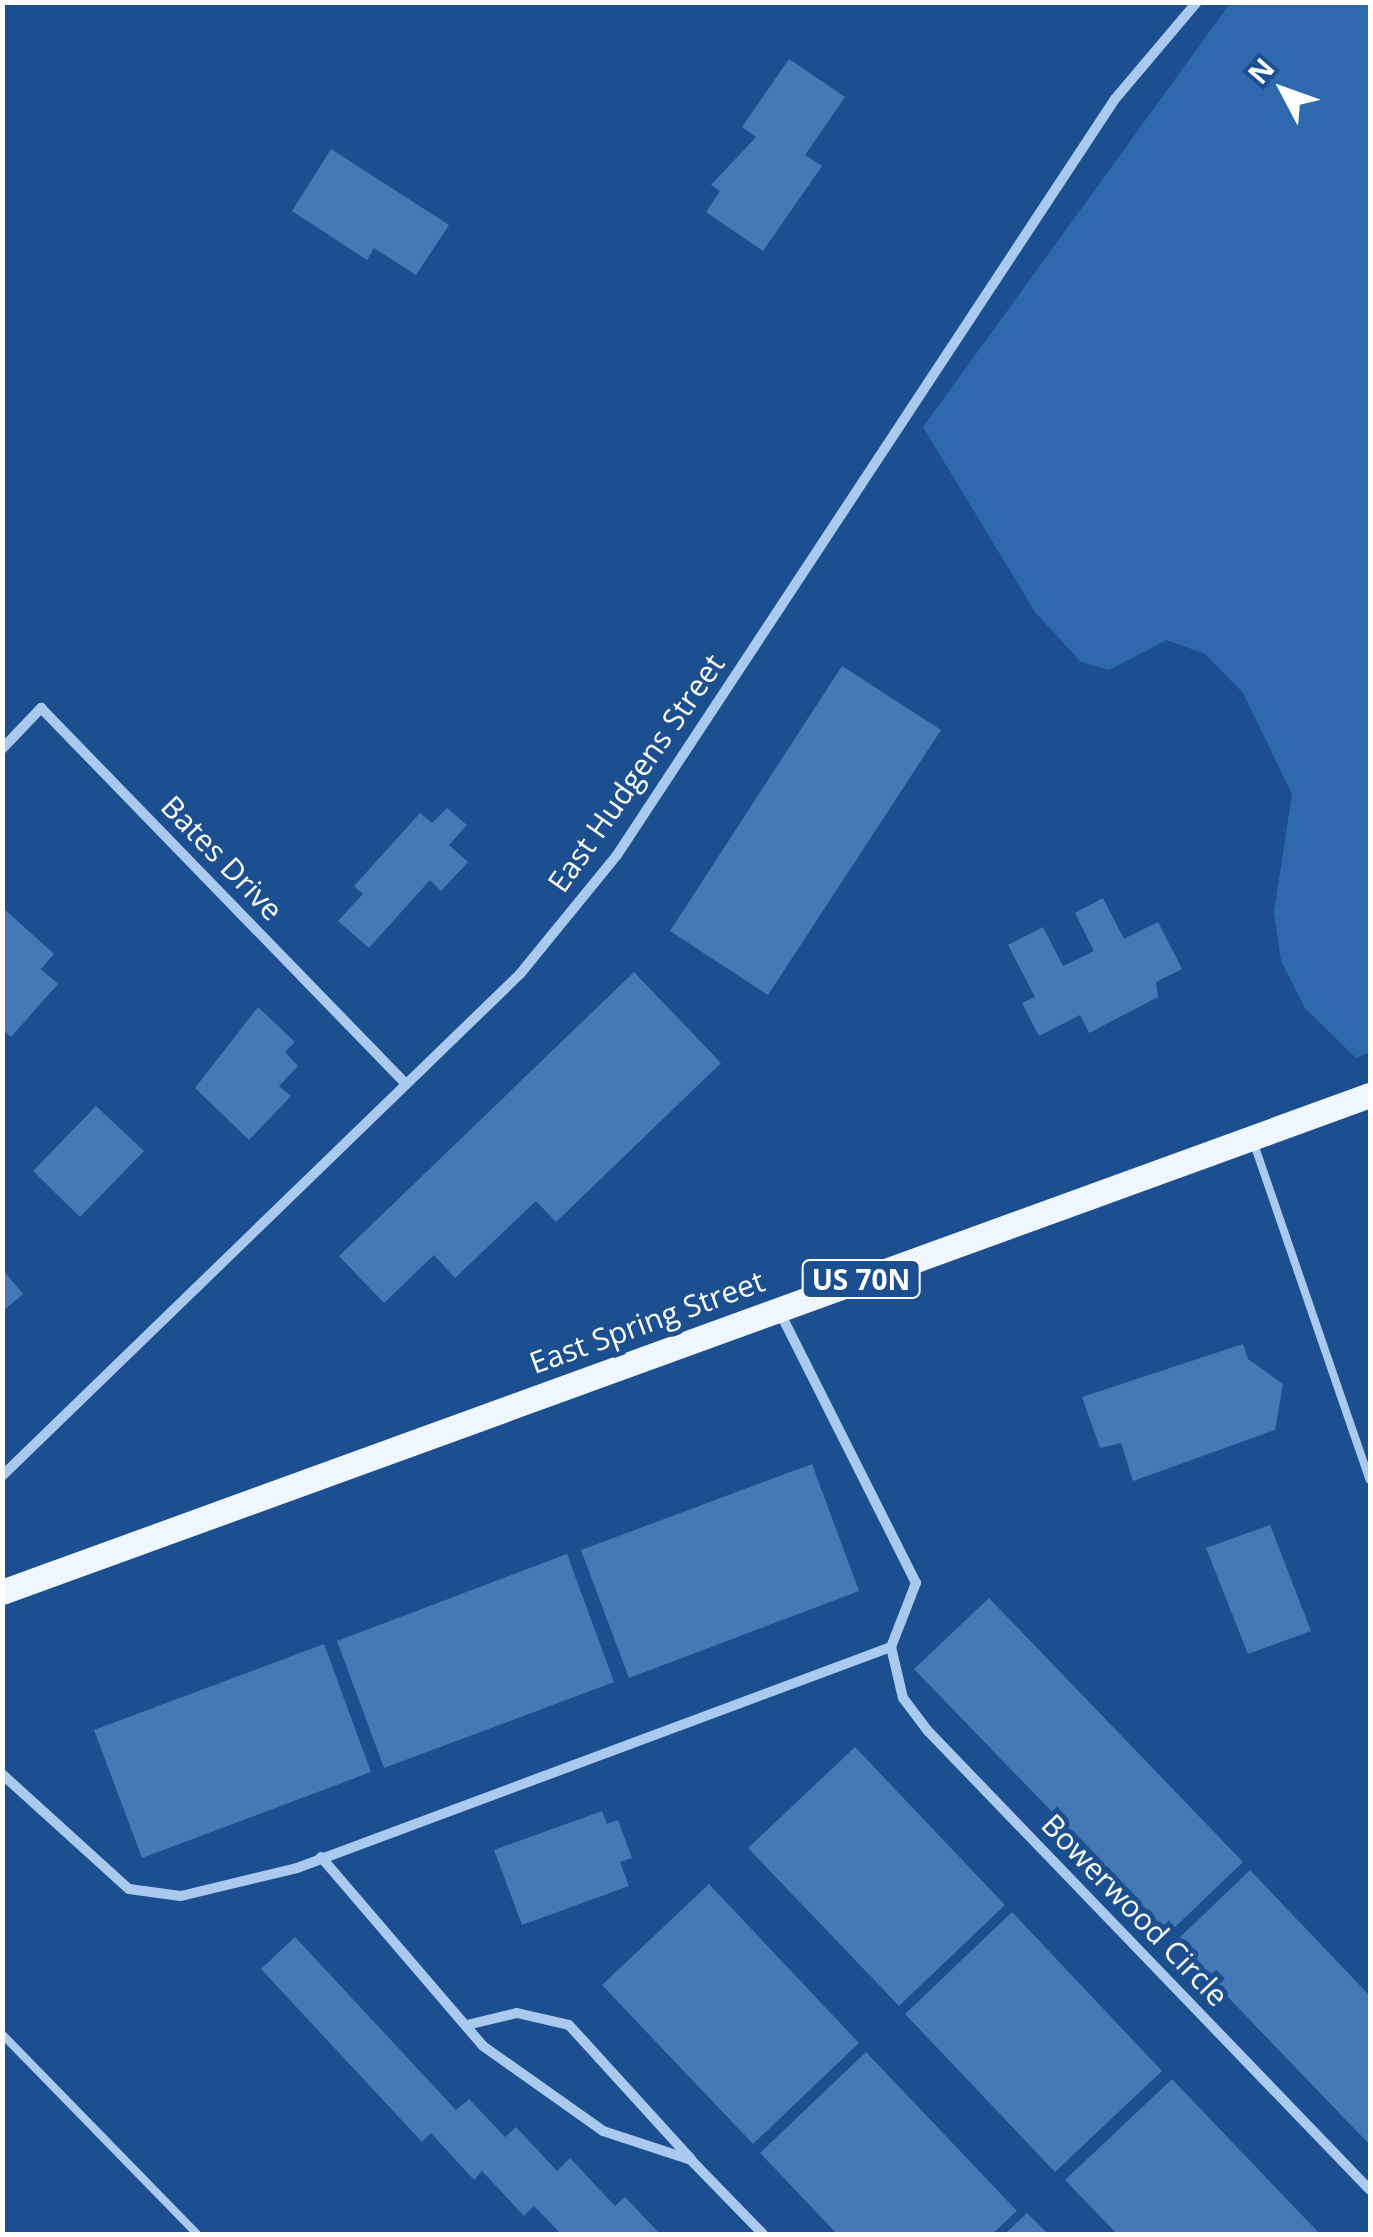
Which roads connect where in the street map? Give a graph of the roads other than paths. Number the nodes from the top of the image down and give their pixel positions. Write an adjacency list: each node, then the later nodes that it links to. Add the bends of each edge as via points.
1 (1197, 2): 3 (street, East Hudgens Street, via 1115,99 617,855 520,974)
2 (2, 749): 3 (street, Bates Drive, via 41,708)
3 (406, 1084): 7 (street, East Hudgens Street)
4 (1370, 1095): 5 (main road, East Spring Street / US 70N)
5 (1253, 1140): 6 (main road, East Spring Street / US 70N); 8 (lane)
6 (778, 1309): 9 (main road, East Spring Street / US 70N); 10 (street, via 916,1584)
7 (2, 1476)
8 (1370, 1480)
9 (2, 1592)
10 (891, 1647): 12 (street); 16 (street, Bowerwood Circle, via 903,1698 928,1731)
11 (2, 1774): 12 (street, via 129,1889 182,1896)
12 (320, 1857): 13 (street)
13 (467, 2025): 15 (street, via 483,2046 602,2131); 15 (street, via 517,2013 569,2025)
14 (2, 2034): 17 (lane)
15 (691, 2160): 18 (street)
16 (1370, 2190)
17 (197, 2234)
18 (763, 2234)

